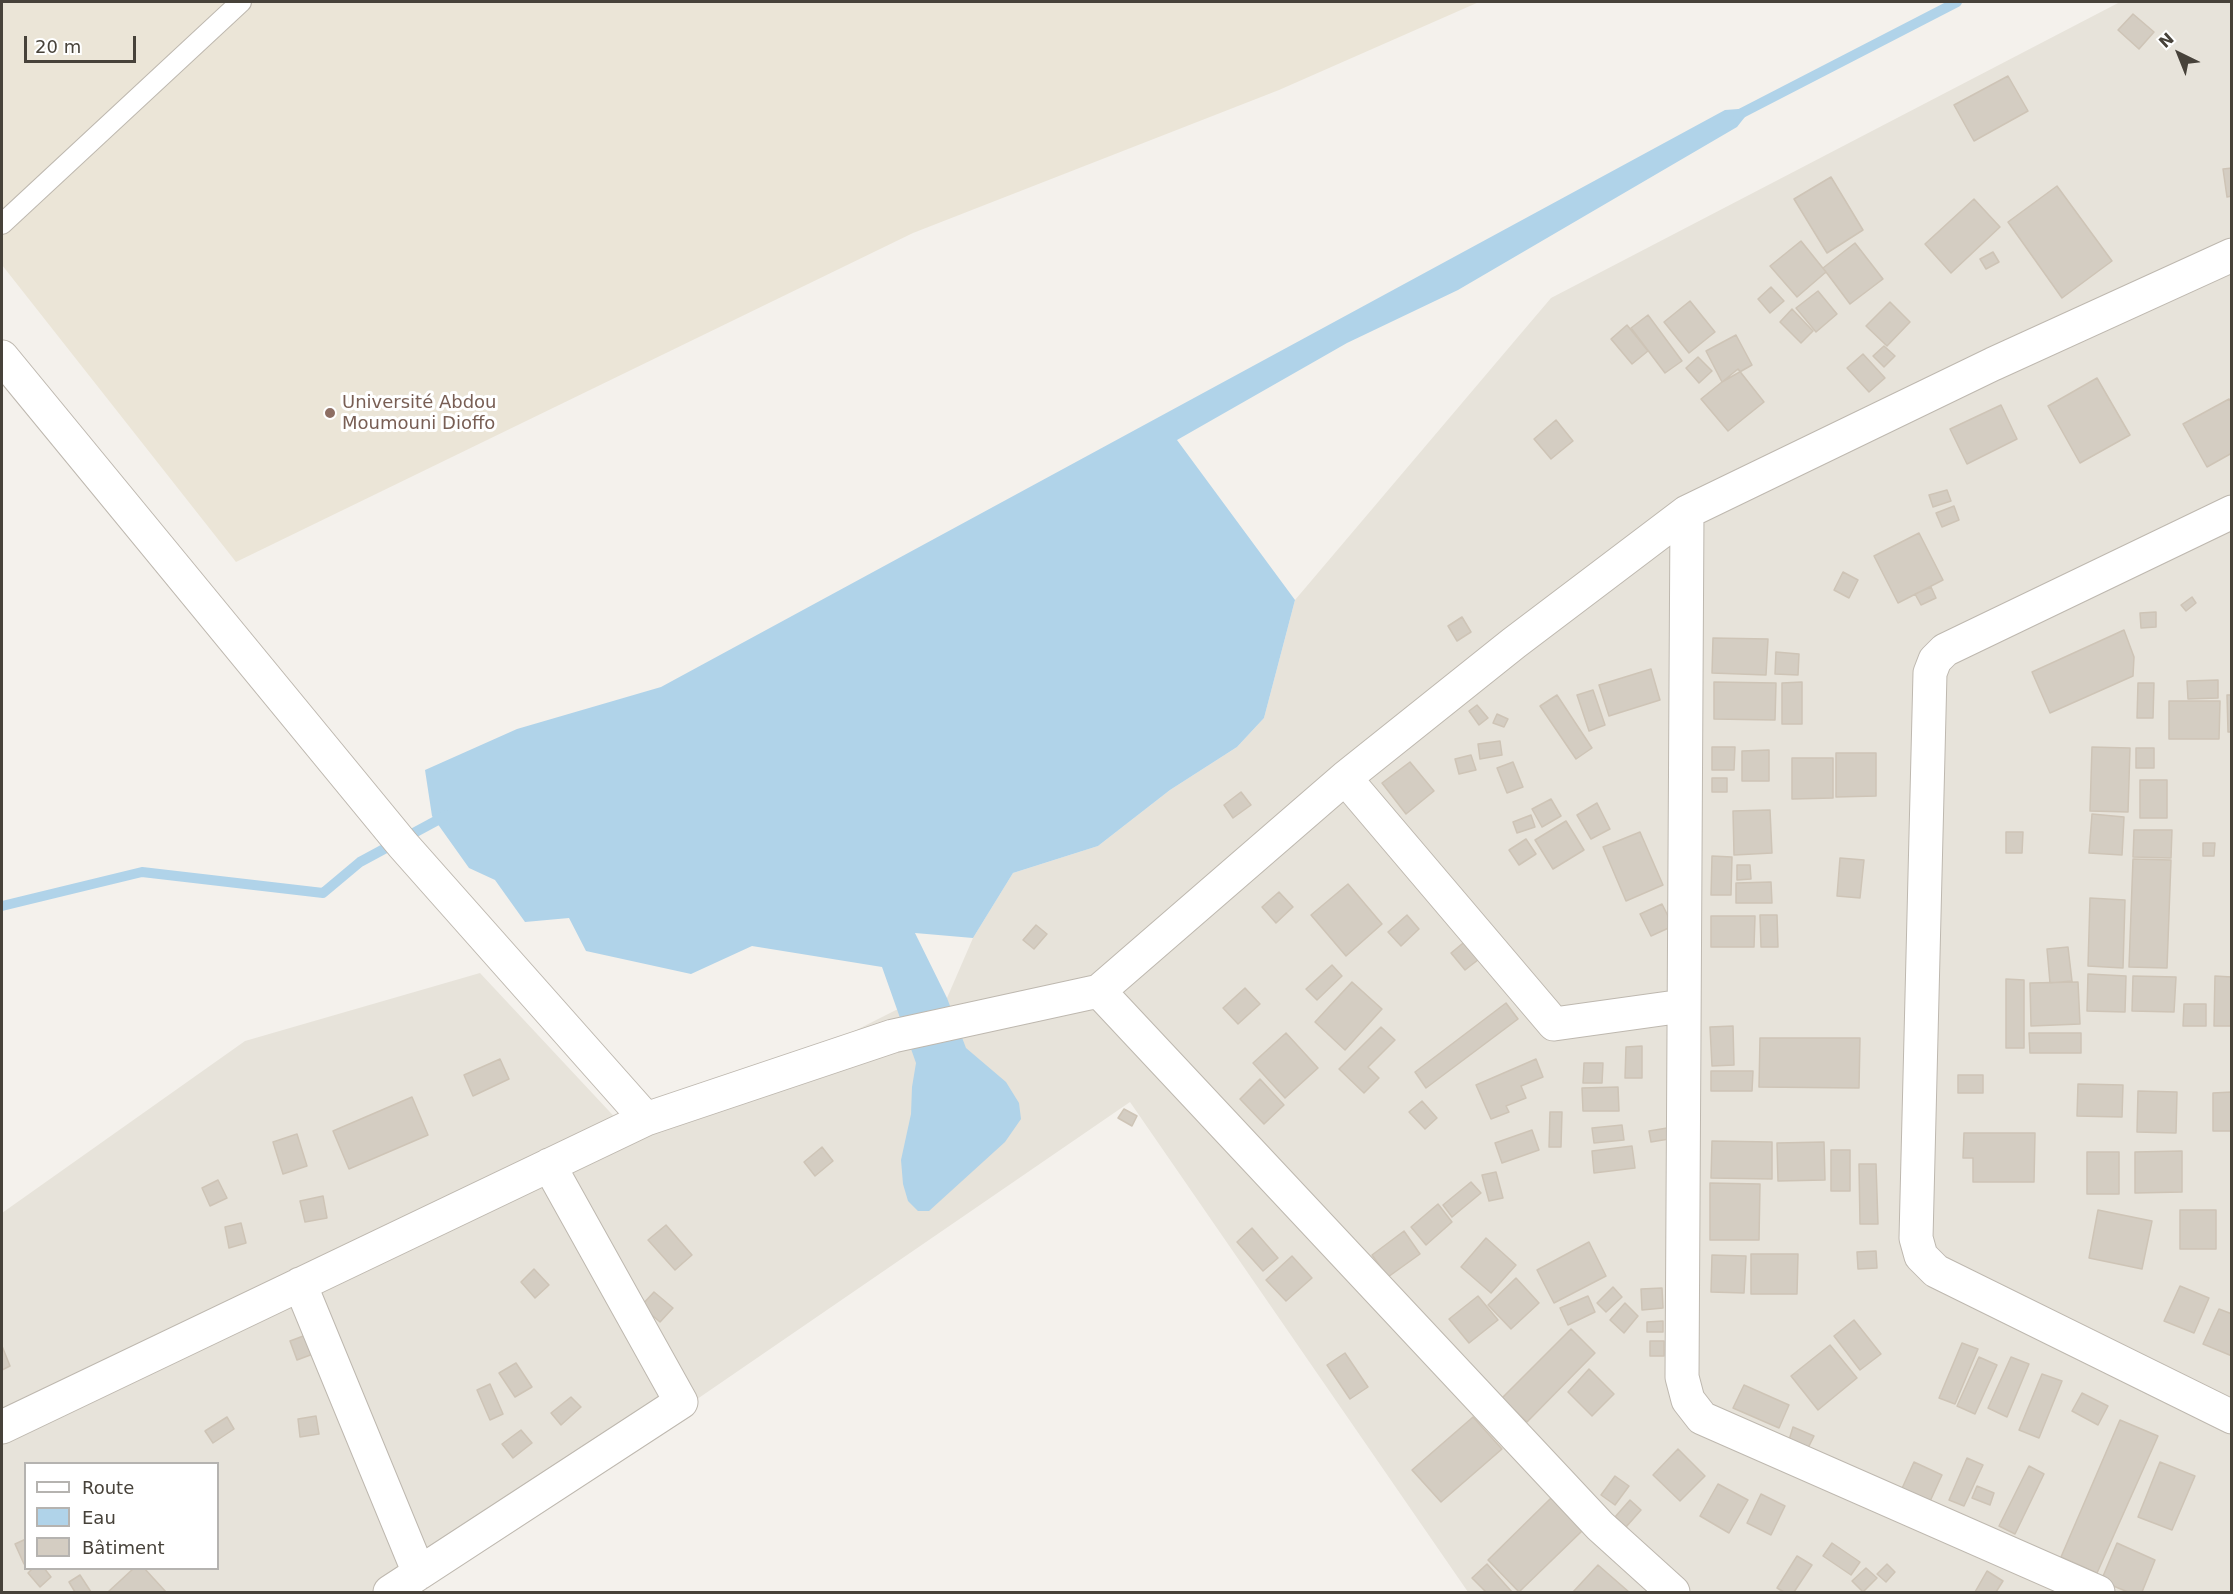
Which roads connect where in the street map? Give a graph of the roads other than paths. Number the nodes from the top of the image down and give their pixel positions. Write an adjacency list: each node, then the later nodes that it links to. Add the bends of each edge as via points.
1 (241, 2): 2 (lane)
2 (2, 224)
3 (2232, 255): 5 (street, via 1993,364)
4 (2, 357): 10 (street, via 403,845)
5 (1687, 512): 7 (street); 9 (street)
6 (2232, 512): 13 (street, via 1945,650 1935,660 1930,673 1916,1238 1921,1256 1936,1270)
7 (1345, 778): 8 (street); 9 (street, via 1554,1024)
8 (1099, 991): 10 (street, via 893,1036); 17 (street, via 1600,1526)
9 (1683, 1006): 18 (street, via 1682,1377 1689,1400 1702,1418)
10 (646, 1119): 11 (street)
11 (549, 1165): 12 (street); 15 (street, via 681,1402)
12 (300, 1284): 14 (street); 15 (street)
13 (2232, 1417)
14 (2, 1426)
15 (419, 1573): 16 (street)
16 (390, 1593)
17 (1673, 1593)
18 (2098, 1593)

